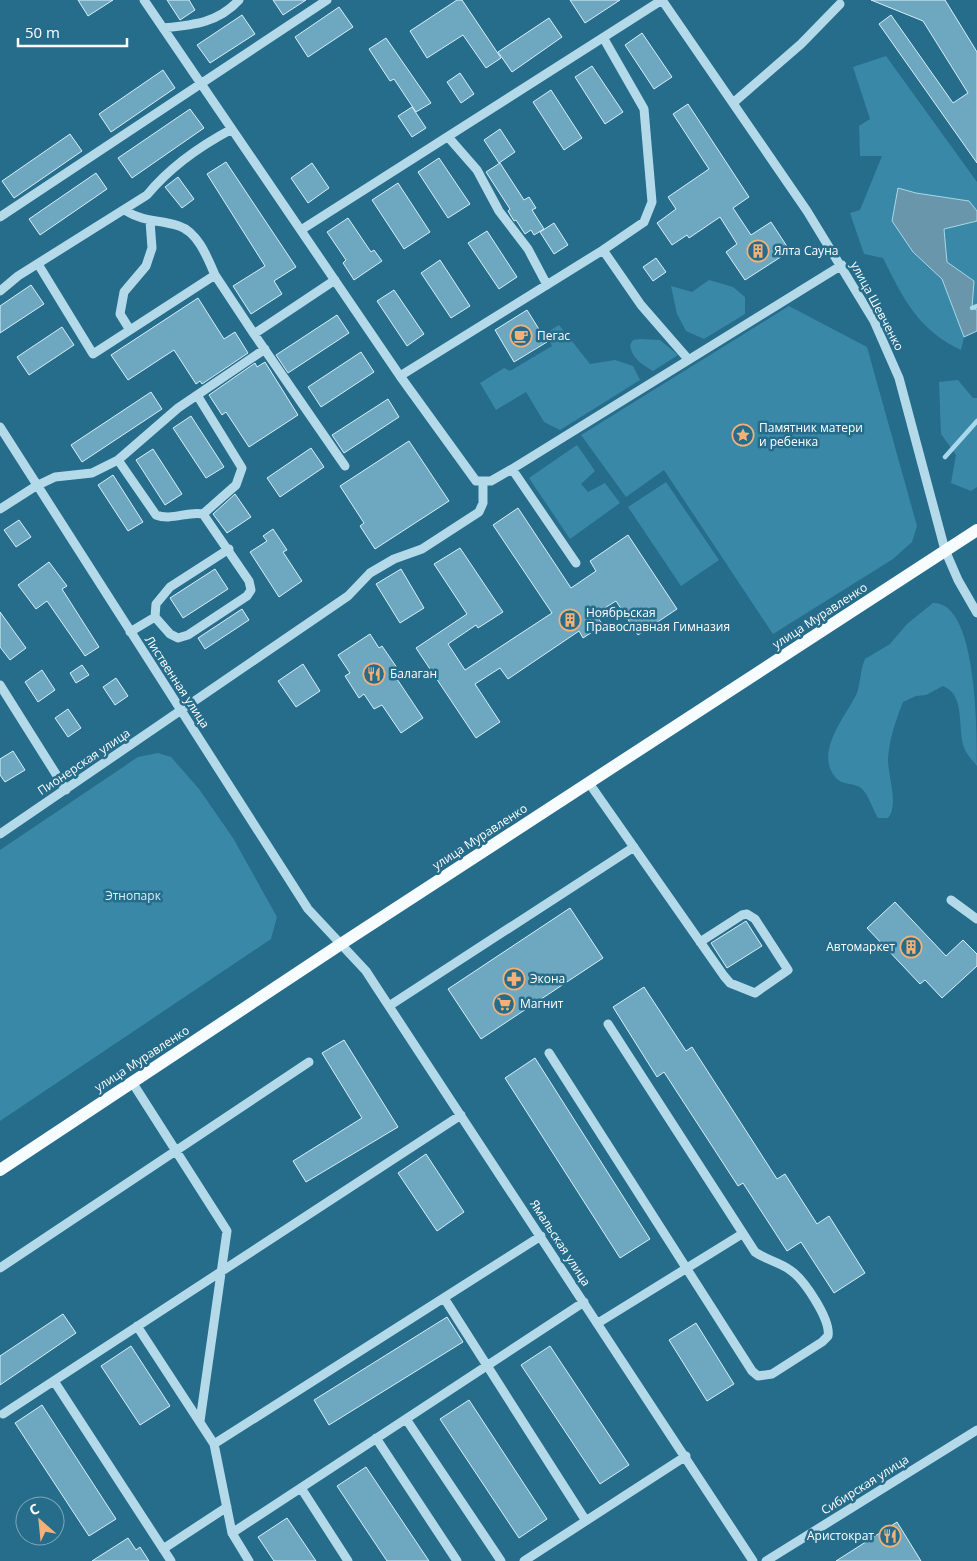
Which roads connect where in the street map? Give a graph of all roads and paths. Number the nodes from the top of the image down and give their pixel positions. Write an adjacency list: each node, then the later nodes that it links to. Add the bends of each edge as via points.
1 (144, 0): 6 (street)
2 (239, 0): 6 (street, via 229,11 201,25)
3 (327, 0): 8 (street)
4 (662, 0): 7 (street); 9 (street, улица Шевченко)
5 (840, 4): 9 (street, via 801,44)
6 (163, 28): 8 (street)
7 (604, 39): 11 (street); 16 (street, via 644,108 652,202 644,222)
8 (201, 83): 10 (street); 13 (street)
9 (733, 103): 18 (street, улица Шевченко)
10 (232, 129): 12 (street, via 199,147 147,195); 15 (street)
11 (449, 138): 15 (street); 21 (street, via 477,170 499,211 528,249)
12 (124, 210): 14 (street); 17 (street)
13 (0, 217)
14 (150, 221): 19 (street, via 181,226 202,245); 23 (street, via 152,248 146,266 124,292 120,314)
15 (301, 230): 20 (street)
16 (603, 250): 21 (street); 26 (street, via 641,305)
17 (38, 264): 22 (street); 23 (street, via 93,354)
18 (842, 265): 26 (street); 39 (street, улица Шевченко, via 883,337 899,378)
19 (215, 275): 23 (street); 24 (street)
20 (335, 280): 24 (street); 27 (street)
21 (547, 285): 27 (street)
22 (0, 291)
23 (130, 330)
24 (254, 334): 25 (street)
25 (265, 349): 28 (street); 31 (street)
26 (688, 358): 32 (street)
27 (400, 376): 33 (street, via 470,475)
28 (197, 394): 30 (street); 36 (street, via 242,468 236,485)
29 (0, 427): 34 (street, Лиственная улица)
30 (118, 460): 34 (street, via 92,473 55,477); 36 (street, via 156,515 162,518 196,512)
31 (346, 466)
32 (512, 469): 33 (street, via 491,482); 40 (street)
33 (483, 483): 45 (street, Пионерская улица, via 483,503 479,512 422,549 394,559 370,573 348,596)
34 (36, 486): 35 (street); 43 (street, Лиственная улица)
35 (0, 509)
36 (204, 514): 38 (street)
37 (977, 530): 39 (main road, улица Муравленко)
38 (228, 550): 42 (street, via 162,595 156,604); 42 (street, via 250,581 251,590 247,596 188,635 178,638 170,634)
39 (946, 550): 41 (street, улица Шевченко); 46 (main road, улица Муравленко)
40 (576, 563)
41 (977, 613)
42 (155, 616): 43 (street)
43 (130, 632): 45 (street, Лиственная улица)
44 (0, 685): 47 (street)
45 (182, 711): 47 (street, Пионерская улица); 53 (street, Лиственная улица, via 308,909)
46 (589, 783): 49 (street); 53 (main road, улица Муравленко)
47 (66, 790): 48 (street, Пионерская улица)
48 (0, 834)
49 (634, 847): 52 (street); 54 (street)
50 (951, 900): 51 (street)
51 (977, 920)
52 (700, 942): 52 (street, via 747,914 754,919 788,970 754,993 730,983)
53 (341, 944): 54 (street, Ямальская улица, via 366,971); 58 (main road, улица Муравленко)
54 (389, 1006): 59 (street, Ямальская улица)
55 (608, 1024): 62 (street)
56 (549, 1053): 65 (street)
57 (309, 1062): 60 (street)
58 (132, 1082): 60 (street); 61 (main road, улица Муравленко)
59 (461, 1116): 63 (street, Ямальская улица); 66 (street)
60 (176, 1152): 64 (street); 66 (street, via 227,1231)
61 (0, 1170)
62 (742, 1234): 65 (street); 65 (street, via 754,1252 798,1275 828,1322 828,1336 822,1342 772,1374 758,1376)
63 (540, 1236): 67 (street); 68 (street, Ямальская улица)
64 (0, 1268)
65 (687, 1269): 69 (street)
66 (221, 1271): 70 (street); 75 (street)
67 (444, 1298): 71 (street); 78 (street)
68 (584, 1302): 69 (street, Ямальская улица); 71 (street)
69 (598, 1324): 79 (street, Ямальская улица)
70 (137, 1326): 72 (street); 75 (street)
71 (487, 1366): 74 (street); 82 (street)
72 (54, 1381): 73 (street); 84 (street)
73 (3, 1414)
74 (406, 1418): 77 (street); 89 (street)
75 (200, 1421): 78 (street)
76 (977, 1430): 92 (street, Сибирская улица)
77 (376, 1438): 80 (street); 88 (street)
78 (214, 1444): 81 (street)
79 (686, 1456): 82 (street); 91 (street, Ямальская улица)
80 (301, 1488): 83 (street); 87 (street)
81 (227, 1507): 83 (street); 84 (street)
82 (586, 1521): 90 (street)
83 (232, 1533): 86 (street)
84 (163, 1549): 85 (street)
85 (170, 1561)
86 (249, 1561)
87 (348, 1561)
88 (457, 1561)
89 (501, 1561)
90 (524, 1561)
91 (753, 1561)
92 (766, 1561)

